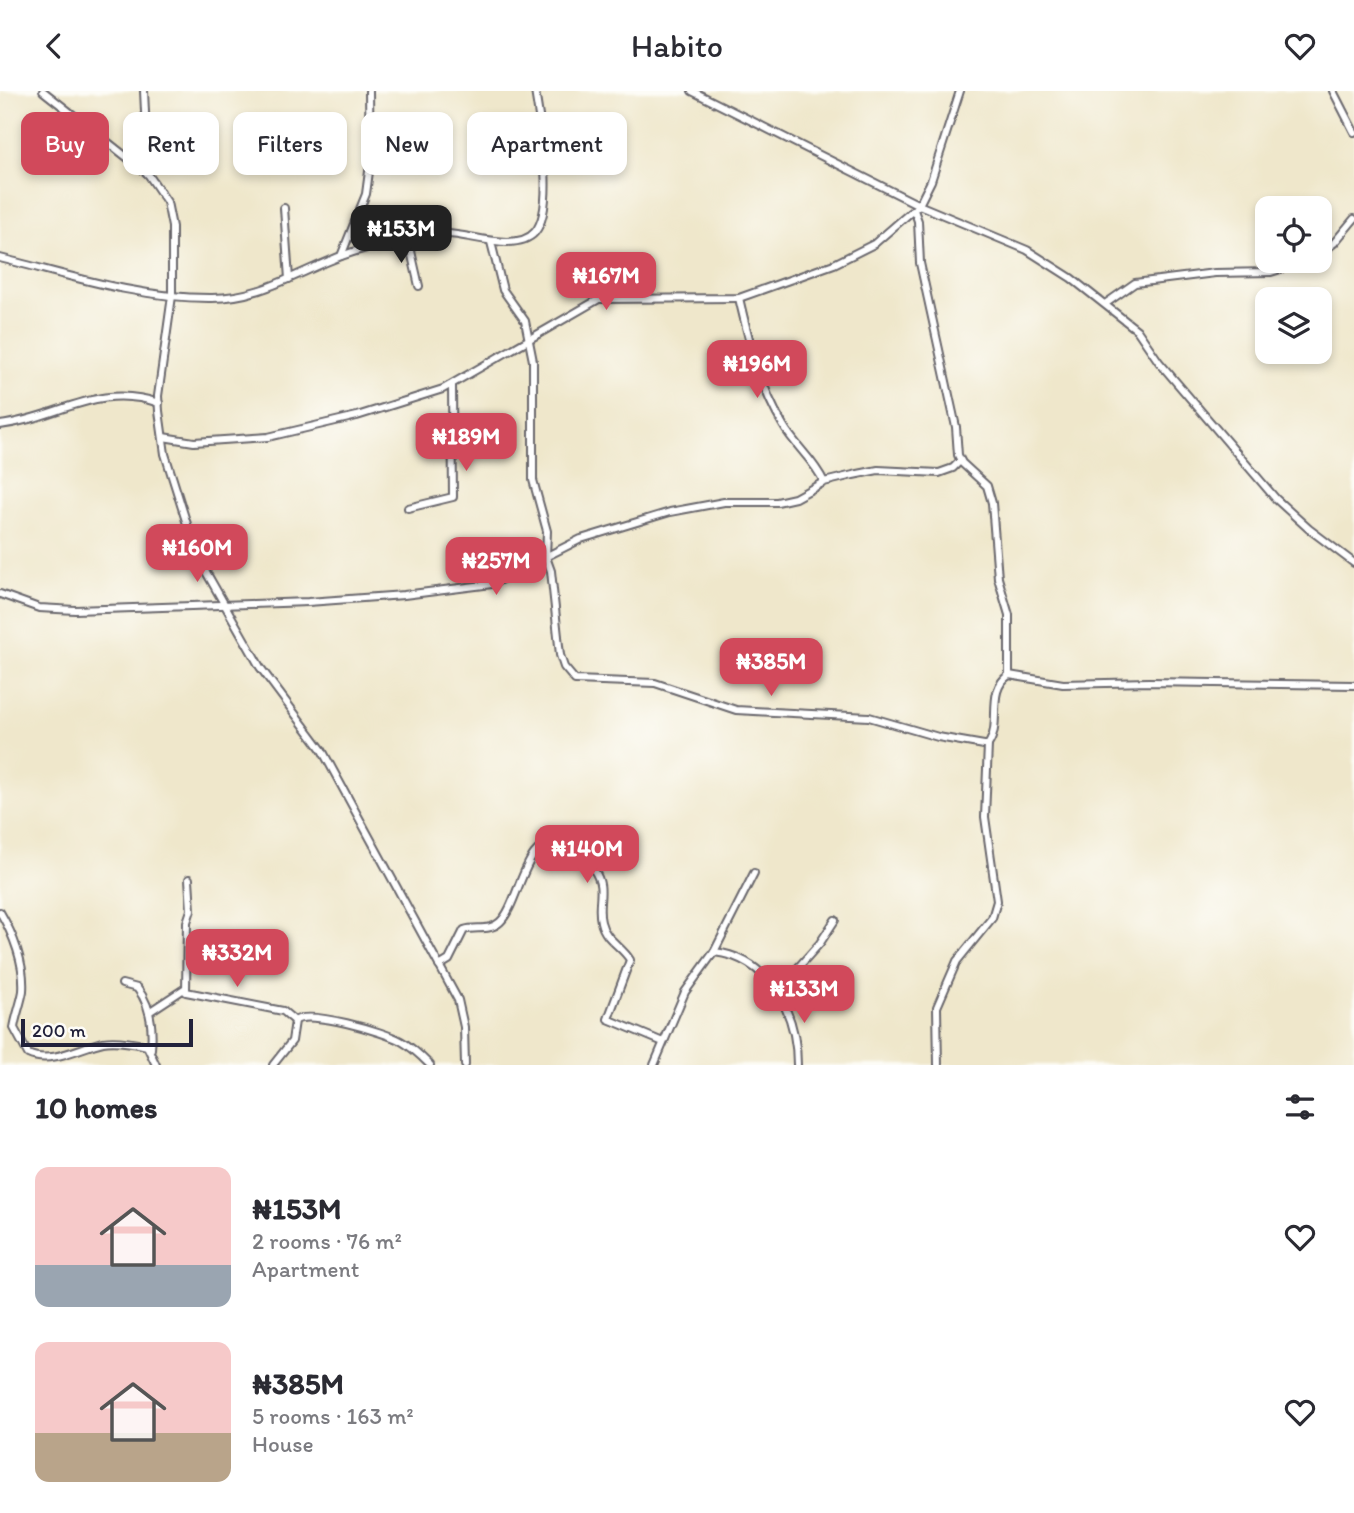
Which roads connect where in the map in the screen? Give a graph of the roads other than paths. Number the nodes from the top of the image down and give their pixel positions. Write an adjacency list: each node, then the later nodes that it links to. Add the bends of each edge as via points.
1 (43, 91): 12 (street)
2 (144, 91): 8 (street)
3 (369, 91): 19 (street, via 366,194)
4 (535, 91): 18 (street, via 543,150 541,221 526,238)
5 (692, 91): 15 (street)
6 (960, 91): 15 (street, via 931,181)
7 (1333, 91): 9 (street)
8 (145, 112)
9 (1345, 113): 10 (street); 11 (street)
10 (1354, 116)
11 (1354, 132)
12 (123, 154)
13 (149, 175): 27 (street, via 159,186 170,215)
14 (284, 208): 25 (street)
15 (917, 208): 28 (street, via 868,248); 29 (street, via 1027,250); 35 (street, via 920,263)
16 (1354, 219): 20 (street)
17 (408, 239): 18 (street, via 447,234); 21 (street); 26 (street)
18 (491, 242): 30 (street, via 503,290 522,315)
19 (347, 243): 21 (street); 22 (street)
20 (1332, 245)
21 (355, 251): 22 (street)
22 (341, 256): 25 (street)
23 (0, 258): 27 (street, via 104,285)
24 (1255, 272): 29 (street, via 1135,283)
25 (289, 279): 27 (street, via 238,297)
26 (419, 286)
27 (172, 296): 32 (street)
28 (739, 298): 30 (street, via 599,299); 36 (street, via 753,357 782,424 817,465)
29 (1105, 304): 39 (street, via 1137,330 1158,362 1276,499)
30 (528, 337): 31 (street); 38 (street, via 534,376 533,479 547,531)
31 (452, 385): 34 (street, via 357,416 268,437 194,442); 37 (street, via 453,497)
32 (159, 403): 33 (street, via 102,396 34,419); 34 (street)
33 (0, 425)
34 (163, 437): 41 (street, via 176,497 197,556)
35 (960, 461): 36 (street, via 939,473 878,470); 42 (street, via 982,478 992,503 998,578 1010,615)
36 (824, 482): 38 (street, via 794,498 724,502 670,512 581,539)
37 (408, 508)
38 (546, 557): 41 (street, via 492,584 404,595); 44 (street, via 561,655 575,680 655,683 736,710 869,717 952,741)
39 (1354, 563)
40 (0, 594): 41 (street, via 47,609)
41 (226, 606): 50 (street, via 260,667 323,750)
42 (1012, 675): 43 (street, via 1063,684); 44 (street, via 996,693 993,736)
43 (1354, 685)
44 (988, 745): 64 (street, via 985,817 996,901 992,918 957,961 937,1007)
45 (754, 873): 49 (street)
46 (189, 879): 52 (street, via 189,959)
47 (0, 912): 57 (street, via 19,960 23,989 14,1028 28,1054 44,1058 110,1042)
48 (835, 920): 53 (street)
49 (714, 952): 53 (street, via 757,970); 56 (street, via 688,986)
50 (439, 966): 56 (street, via 449,960 464,930 499,923 514,900 532,854 556,843 583,855 596,873 602,885 600,922 630,960 608,1019); 61 (street, via 462,1010)
51 (122, 984): 54 (street, via 137,988)
52 (184, 989): 54 (street); 55 (street, via 220,1001 283,1010)
53 (778, 990): 63 (street, via 797,1045)
54 (149, 1012): 57 (street)
55 (295, 1021): 59 (street, via 292,1041); 60 (street, via 304,1017 375,1031 399,1040)
56 (663, 1042): 62 (street)
57 (151, 1049): 58 (street)
58 (156, 1065)
59 (273, 1065)
60 (430, 1065)
61 (465, 1065)
62 (654, 1065)
63 (797, 1065)
64 (938, 1065)

